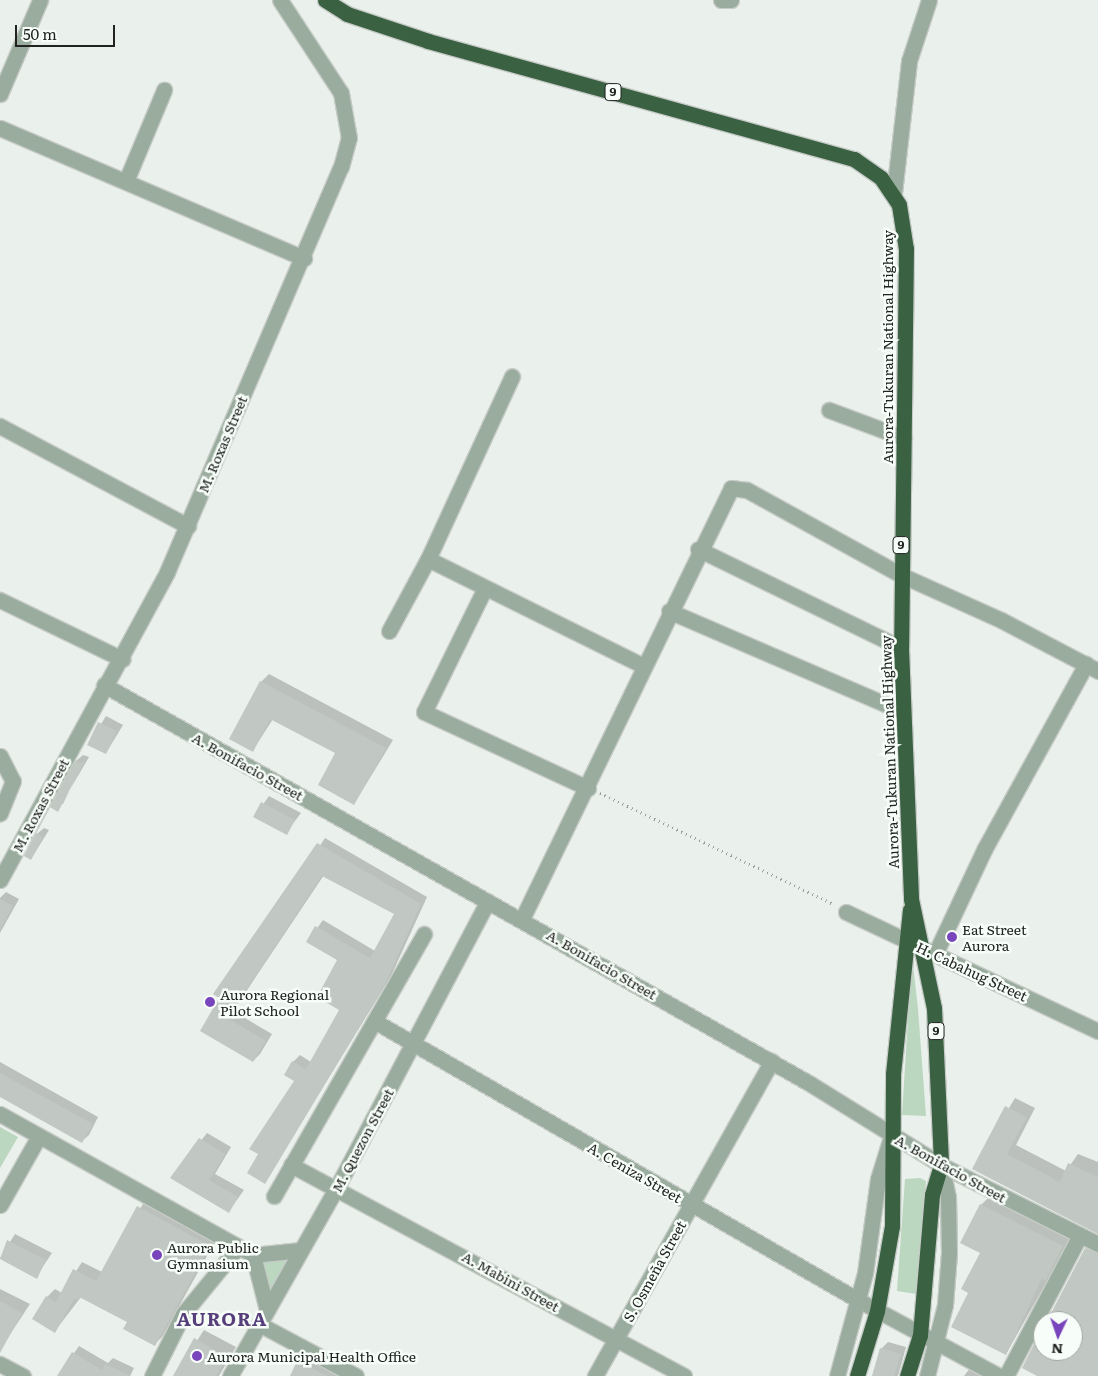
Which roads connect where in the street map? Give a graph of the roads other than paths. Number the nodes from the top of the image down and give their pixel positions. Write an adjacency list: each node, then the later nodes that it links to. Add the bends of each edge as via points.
1 (40, 0): 8 (street)
2 (280, 0): 12 (street, M. Roxas Street, via 341,93 349,138)
3 (324, 0): 11 (highway, Aurora-Tukuran National Highway / 9, via 347,14 428,41 836,153 870,168)
4 (721, 0): 5 (street)
5 (730, 0)
6 (929, 0): 11 (street, via 909,61)
7 (164, 90): 10 (street)
8 (0, 94)
9 (0, 128): 10 (street)
10 (126, 181): 12 (street)
11 (894, 193): 16 (highway, Aurora-Tukuran National Highway / 9, via 904,224 906,249)
12 (304, 258): 17 (street, M. Roxas Street)
13 (512, 376): 19 (street)
14 (829, 410): 16 (street)
15 (0, 426): 17 (street)
16 (904, 438): 20 (highway, Aurora-Tukuran National Highway / 9)
17 (188, 526): 26 (street, M. Roxas Street)
18 (698, 549): 20 (street, via 725,493 738,488); 23 (street); 25 (street)
19 (428, 559): 21 (street); 24 (street)
20 (901, 575): 25 (highway, Aurora-Tukuran National Highway / 9); 28 (street)
21 (485, 588): 27 (street); 32 (street, via 424,712)
22 (0, 600): 26 (street)
23 (669, 611): 27 (street); 30 (street)
24 (388, 632)
25 (901, 648): 30 (highway, Aurora-Tukuran National Highway / 9)
26 (122, 659): 29 (street, M. Roxas Street)
27 (644, 666): 32 (street)
28 (1092, 667): 42 (street, via 985,848)
29 (104, 685): 34 (street, M. Roxas Street); 36 (street, A. Bonifacio Street)
30 (903, 712): 35 (highway, Aurora-Tukuran National Highway / 9)
31 (0, 756): 33 (street, via 13,781)
32 (588, 788): 38 (street)
33 (0, 814)
34 (0, 880)
35 (912, 899): 40 (highway, Aurora-Tukuran National Highway / 9); 41 (highway, Aurora-Tukuran National Highway / 9)
36 (488, 901): 38 (street, A. Bonifacio Street); 45 (street, M. Quezon Street)
37 (846, 912): 40 (street, H. Cabahug Street)
38 (522, 918): 46 (street, A. Bonifacio Street)
39 (424, 934): 43 (street)
40 (906, 941): 41 (street, H. Cabahug Street); 48 (highway, Aurora-Tukuran National Highway / 9)
41 (920, 945): 42 (street, H. Cabahug Street); 51 (highway, Aurora-Tukuran National Highway / 9, via 928,963 934,1008)
42 (936, 952): 44 (street, H. Cabahug Street)
43 (376, 1022): 45 (street, A. Ceniza Street); 50 (street)
44 (1098, 1031)
45 (412, 1044): 52 (street, M. Quezon Street); 54 (street, A. Ceniza Street)
46 (772, 1062): 48 (street, A. Bonifacio Street); 54 (street, S. Osmeña Street)
47 (0, 1114): 49 (street)
48 (891, 1135): 51 (street, A. Bonifacio Street); 61 (street, Aurora-Tukuran National Highway / 9, via 878,1179); 63 (highway, Aurora-Tukuran National Highway / 9, via 892,1226)
49 (39, 1136): 55 (street); 58 (street)
50 (291, 1165): 52 (street, A. Mabini Street); 53 (street)
51 (941, 1165): 56 (street, A. Bonifacio Street); 65 (highway, Aurora-Tukuran National Highway / 9, via 932,1195); 67 (street, Aurora-Tukuran National Highway / 9, via 948,1197 949,1253)
52 (337, 1187): 59 (street, M. Quezon Street); 66 (street, A. Mabini Street)
53 (274, 1196)
54 (692, 1204): 61 (street, A. Ceniza Street); 66 (street, S. Osmeña Street)
55 (0, 1205)
56 (1080, 1235): 57 (street, A. Bonifacio Street); 80 (street)
57 (1098, 1244)
58 (238, 1247): 60 (street); 70 (street, via 183,1314)
59 (301, 1250): 60 (street); 62 (street, M. Quezon Street)
60 (253, 1255): 62 (street)
61 (858, 1300): 63 (street, A. Ceniza Street); 75 (street, Aurora-Tukuran National Highway / 9)
62 (267, 1310): 64 (street, M. Quezon Street)
63 (877, 1311): 65 (street, A. Ceniza Street); 76 (highway, Aurora-Tukuran National Highway / 9)
64 (259, 1324): 71 (street, M. Quezon Street); 72 (street)
65 (920, 1335): 67 (street, A. Ceniza Street); 77 (highway, Aurora-Tukuran National Highway / 9)
66 (616, 1338): 73 (street, S. Osmeña Street); 74 (street, A. Mabini Street)
67 (937, 1344): 78 (street, Aurora-Tukuran National Highway / 9); 79 (street, A. Ceniza Street)
68 (0, 1364): 69 (street)
69 (23, 1376)
70 (152, 1376)
71 (230, 1376)
72 (356, 1376)
73 (595, 1376)
74 (684, 1376)
75 (836, 1376)
76 (857, 1376)
77 (907, 1376)
78 (927, 1376)
79 (998, 1376)
80 (1006, 1376)

